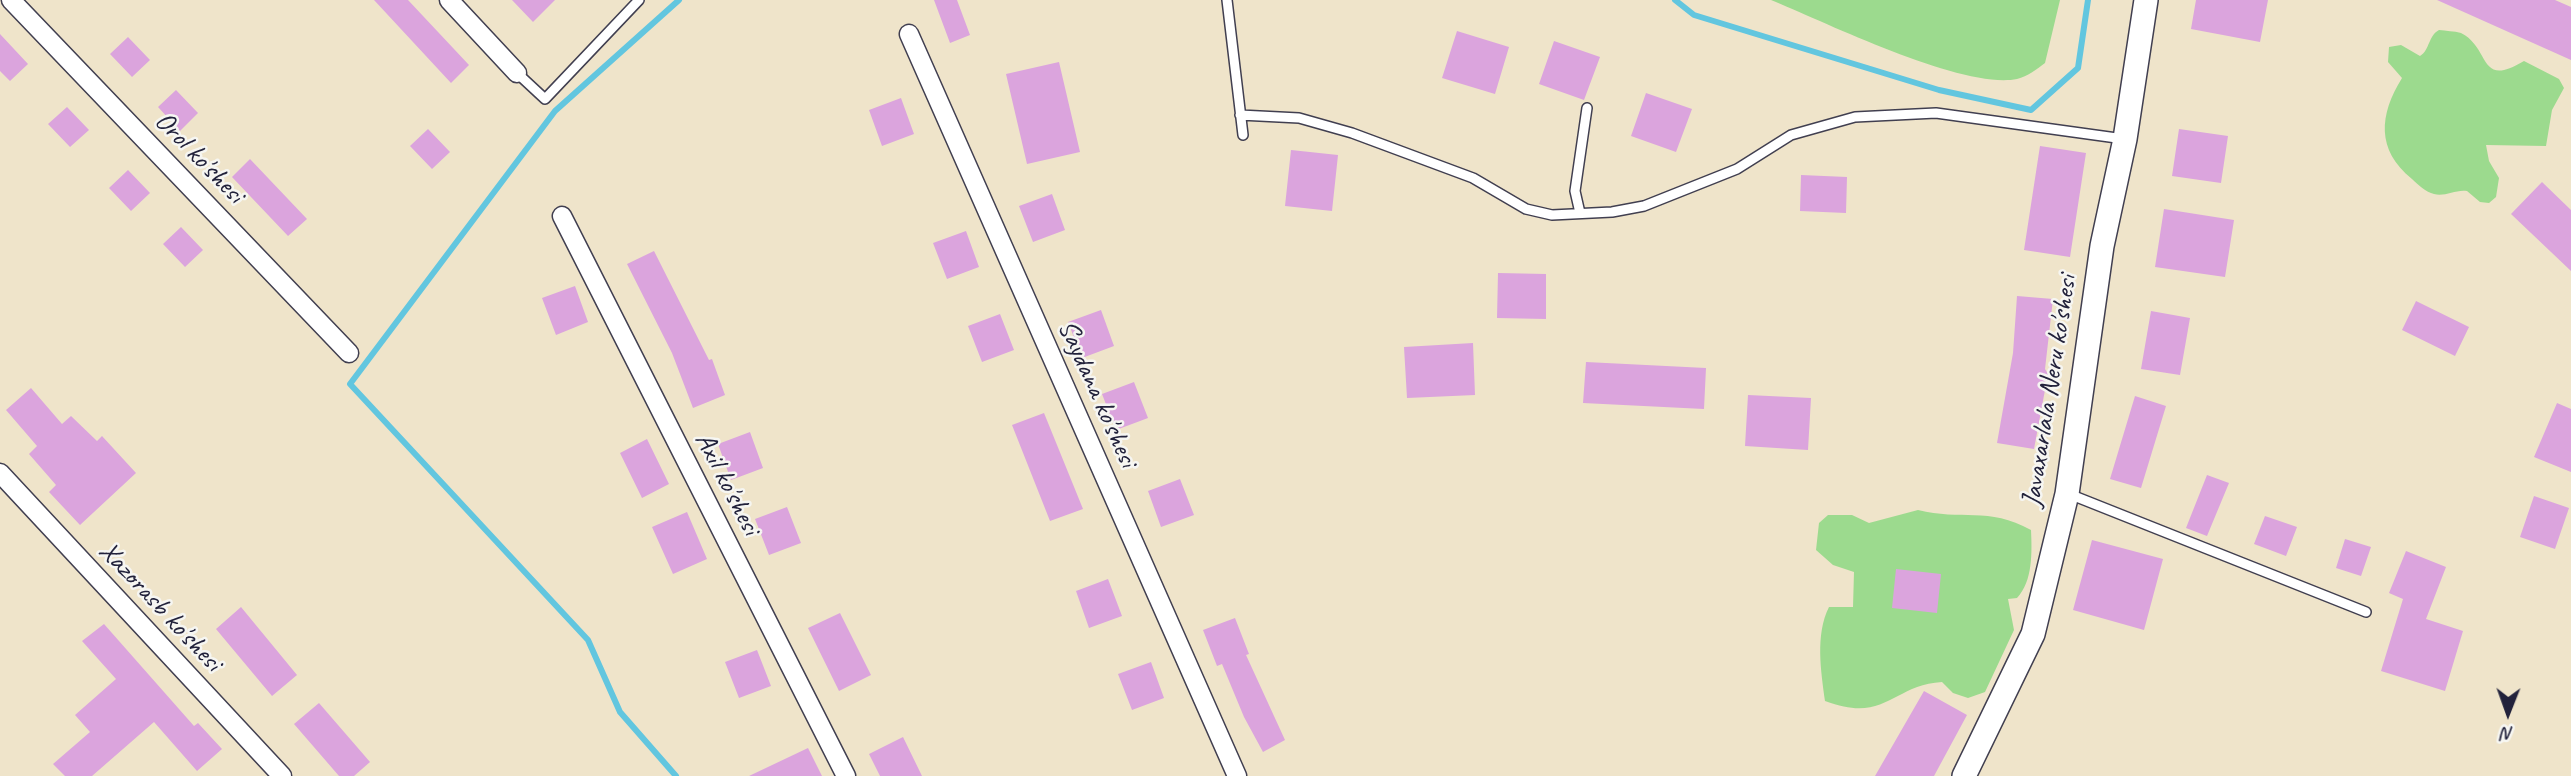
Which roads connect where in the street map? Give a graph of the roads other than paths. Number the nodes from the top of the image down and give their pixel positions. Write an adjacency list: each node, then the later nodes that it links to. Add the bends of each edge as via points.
1 (11, 0): 14 (street, Orol ko'shesi)
2 (449, 0): 7 (street)
3 (639, 0): 7 (lane, via 545,99)
4 (1227, 0): 9 (lane)
5 (2146, 0): 11 (street, Javaxarlala Neru ko'shesi)
6 (909, 34): 20 (street, Saydana ko'shesi)
7 (517, 73)
8 (1587, 108): 12 (lane, via 1575,191)
9 (1240, 115): 10 (lane); 12 (lane, via 1298,118 1352,133 1473,178 1526,209 1552,215)
10 (1243, 135)
11 (2126, 139): 12 (lane, via 1936,113 1855,117 1791,135 1737,169 1644,206); 16 (street, Javaxarlala Neru ko'shesi, via 2102,246)
12 (1580, 213)
13 (562, 216): 19 (street, Axil ko'shesi)
14 (349, 353)
15 (0, 473): 18 (street, Xazorasb ko'shesi)
16 (2067, 494): 17 (lane); 21 (street, Javaxarlala Neru ko'shesi, via 2033,634)
17 (2366, 612)
18 (282, 776)
19 (846, 776)
20 (1237, 776)
21 (1964, 776)

